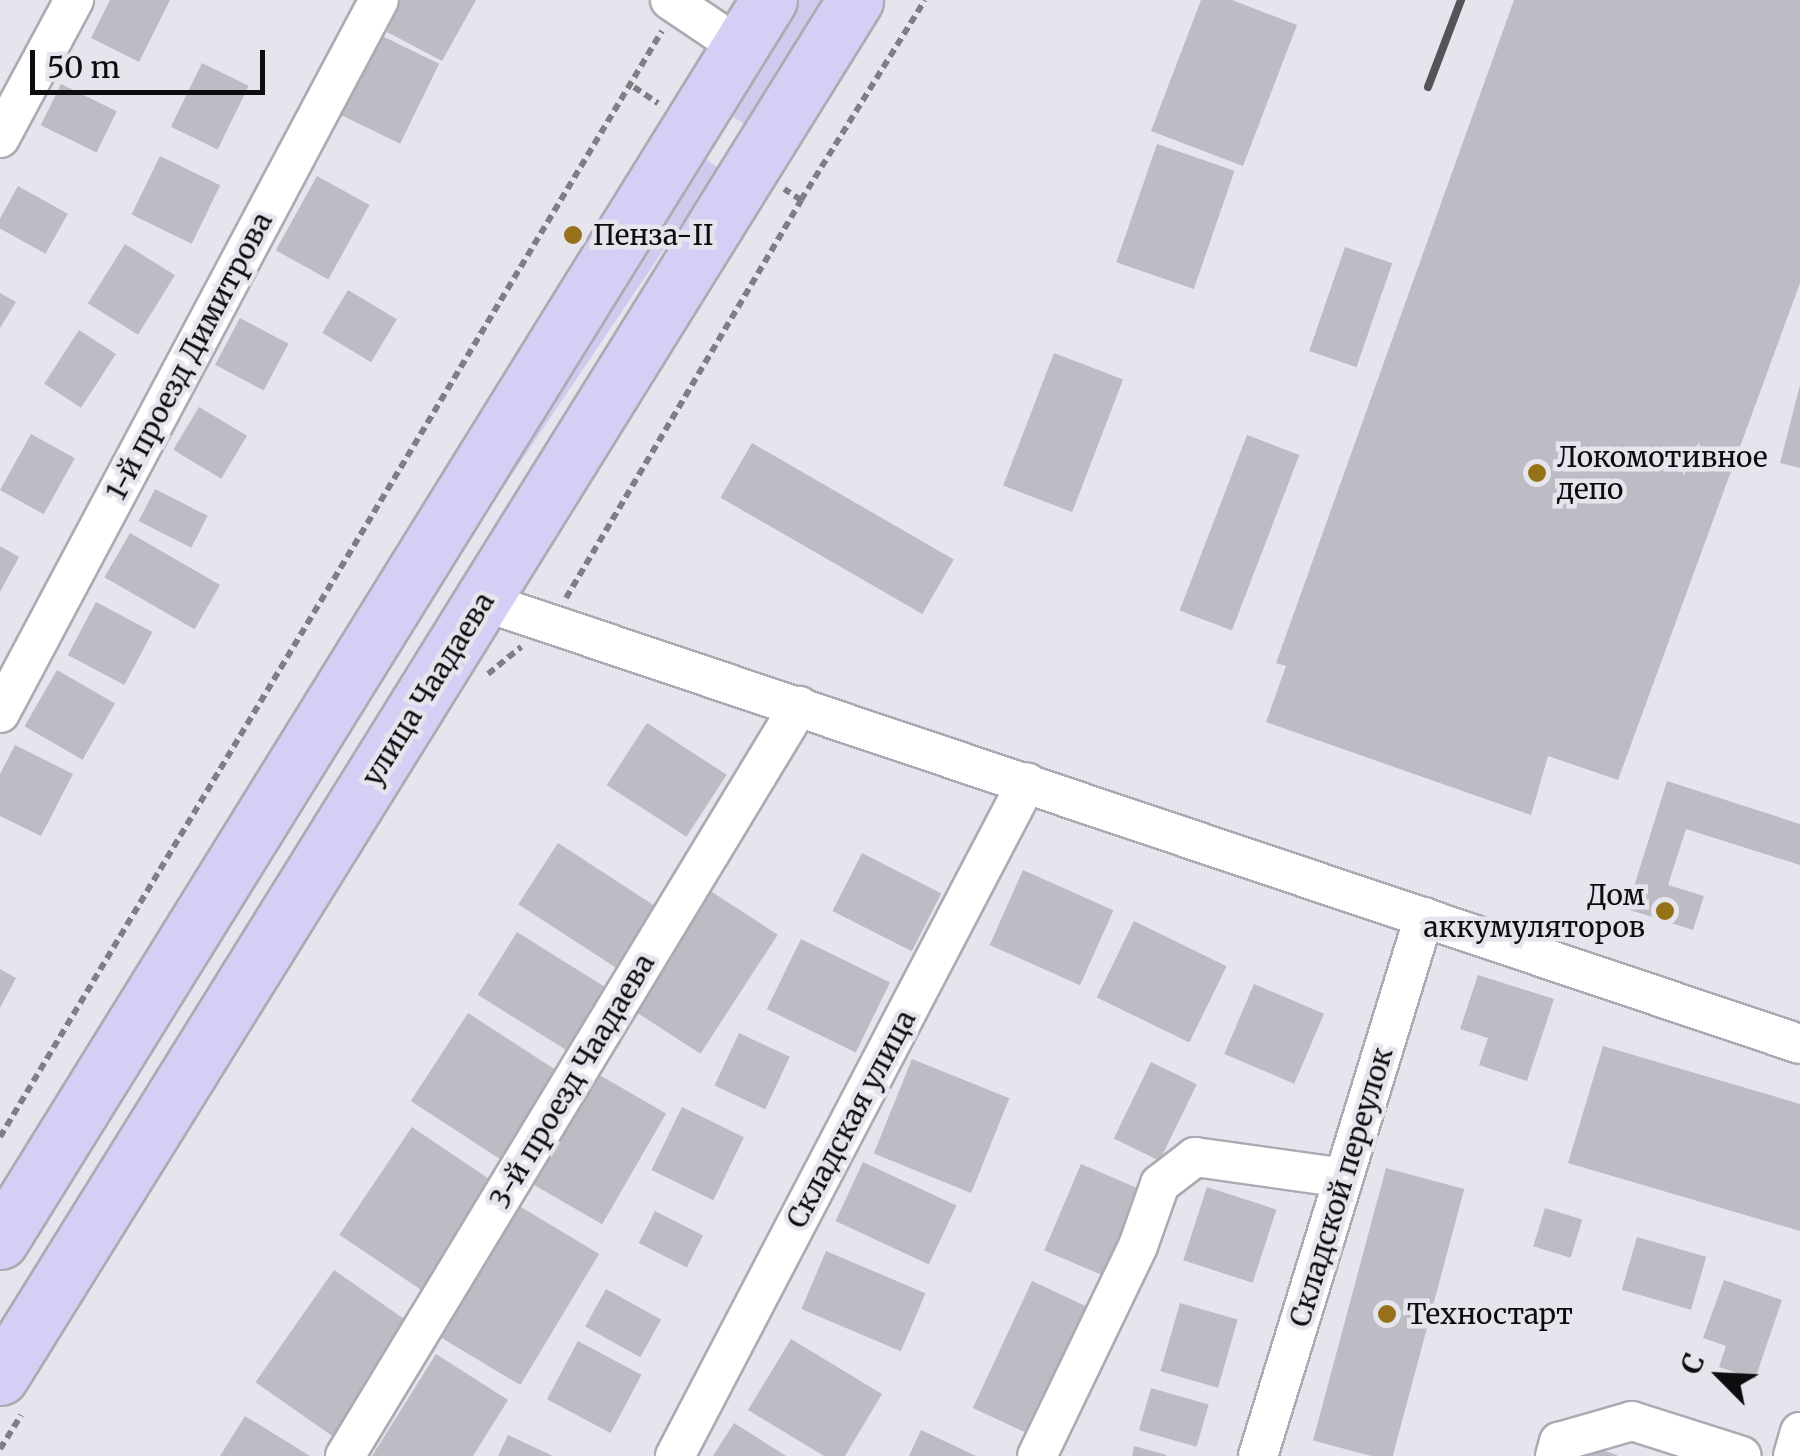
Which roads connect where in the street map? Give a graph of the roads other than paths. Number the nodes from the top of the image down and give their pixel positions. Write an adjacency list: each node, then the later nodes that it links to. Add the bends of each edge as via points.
1 (74, 0): 7 (street)
2 (378, 0): 10 (street, 1-й проезд Димитрова)
3 (769, 0): 6 (main road)
4 (856, 0): 8 (main road, улица Чаадаева)
5 (673, 2): 6 (street)
6 (740, 47): 15 (main road)
7 (0, 138)
8 (482, 601): 9 (street); 16 (main road, улица Чаадаева)
9 (799, 706): 11 (street); 18 (street, 3-й проезд Чаадаева)
10 (0, 713)
11 (1027, 782): 12 (street); 19 (street, Складская улица)
12 (1424, 917): 13 (street); 14 (street, Складской переулок)
13 (1800, 1044)
14 (1344, 1178): 20 (street, via 1195,1157 1160,1184 1138,1246); 21 (street, Складской переулок)
15 (0, 1241)
16 (0, 1377)
17 (1800, 1432): 24 (street)
18 (346, 1456)
19 (675, 1456)
20 (1038, 1456)
21 (1258, 1456)
22 (1555, 1456): 23 (street, via 1559,1442 1632,1421)
23 (1742, 1456)
24 (1793, 1456)

